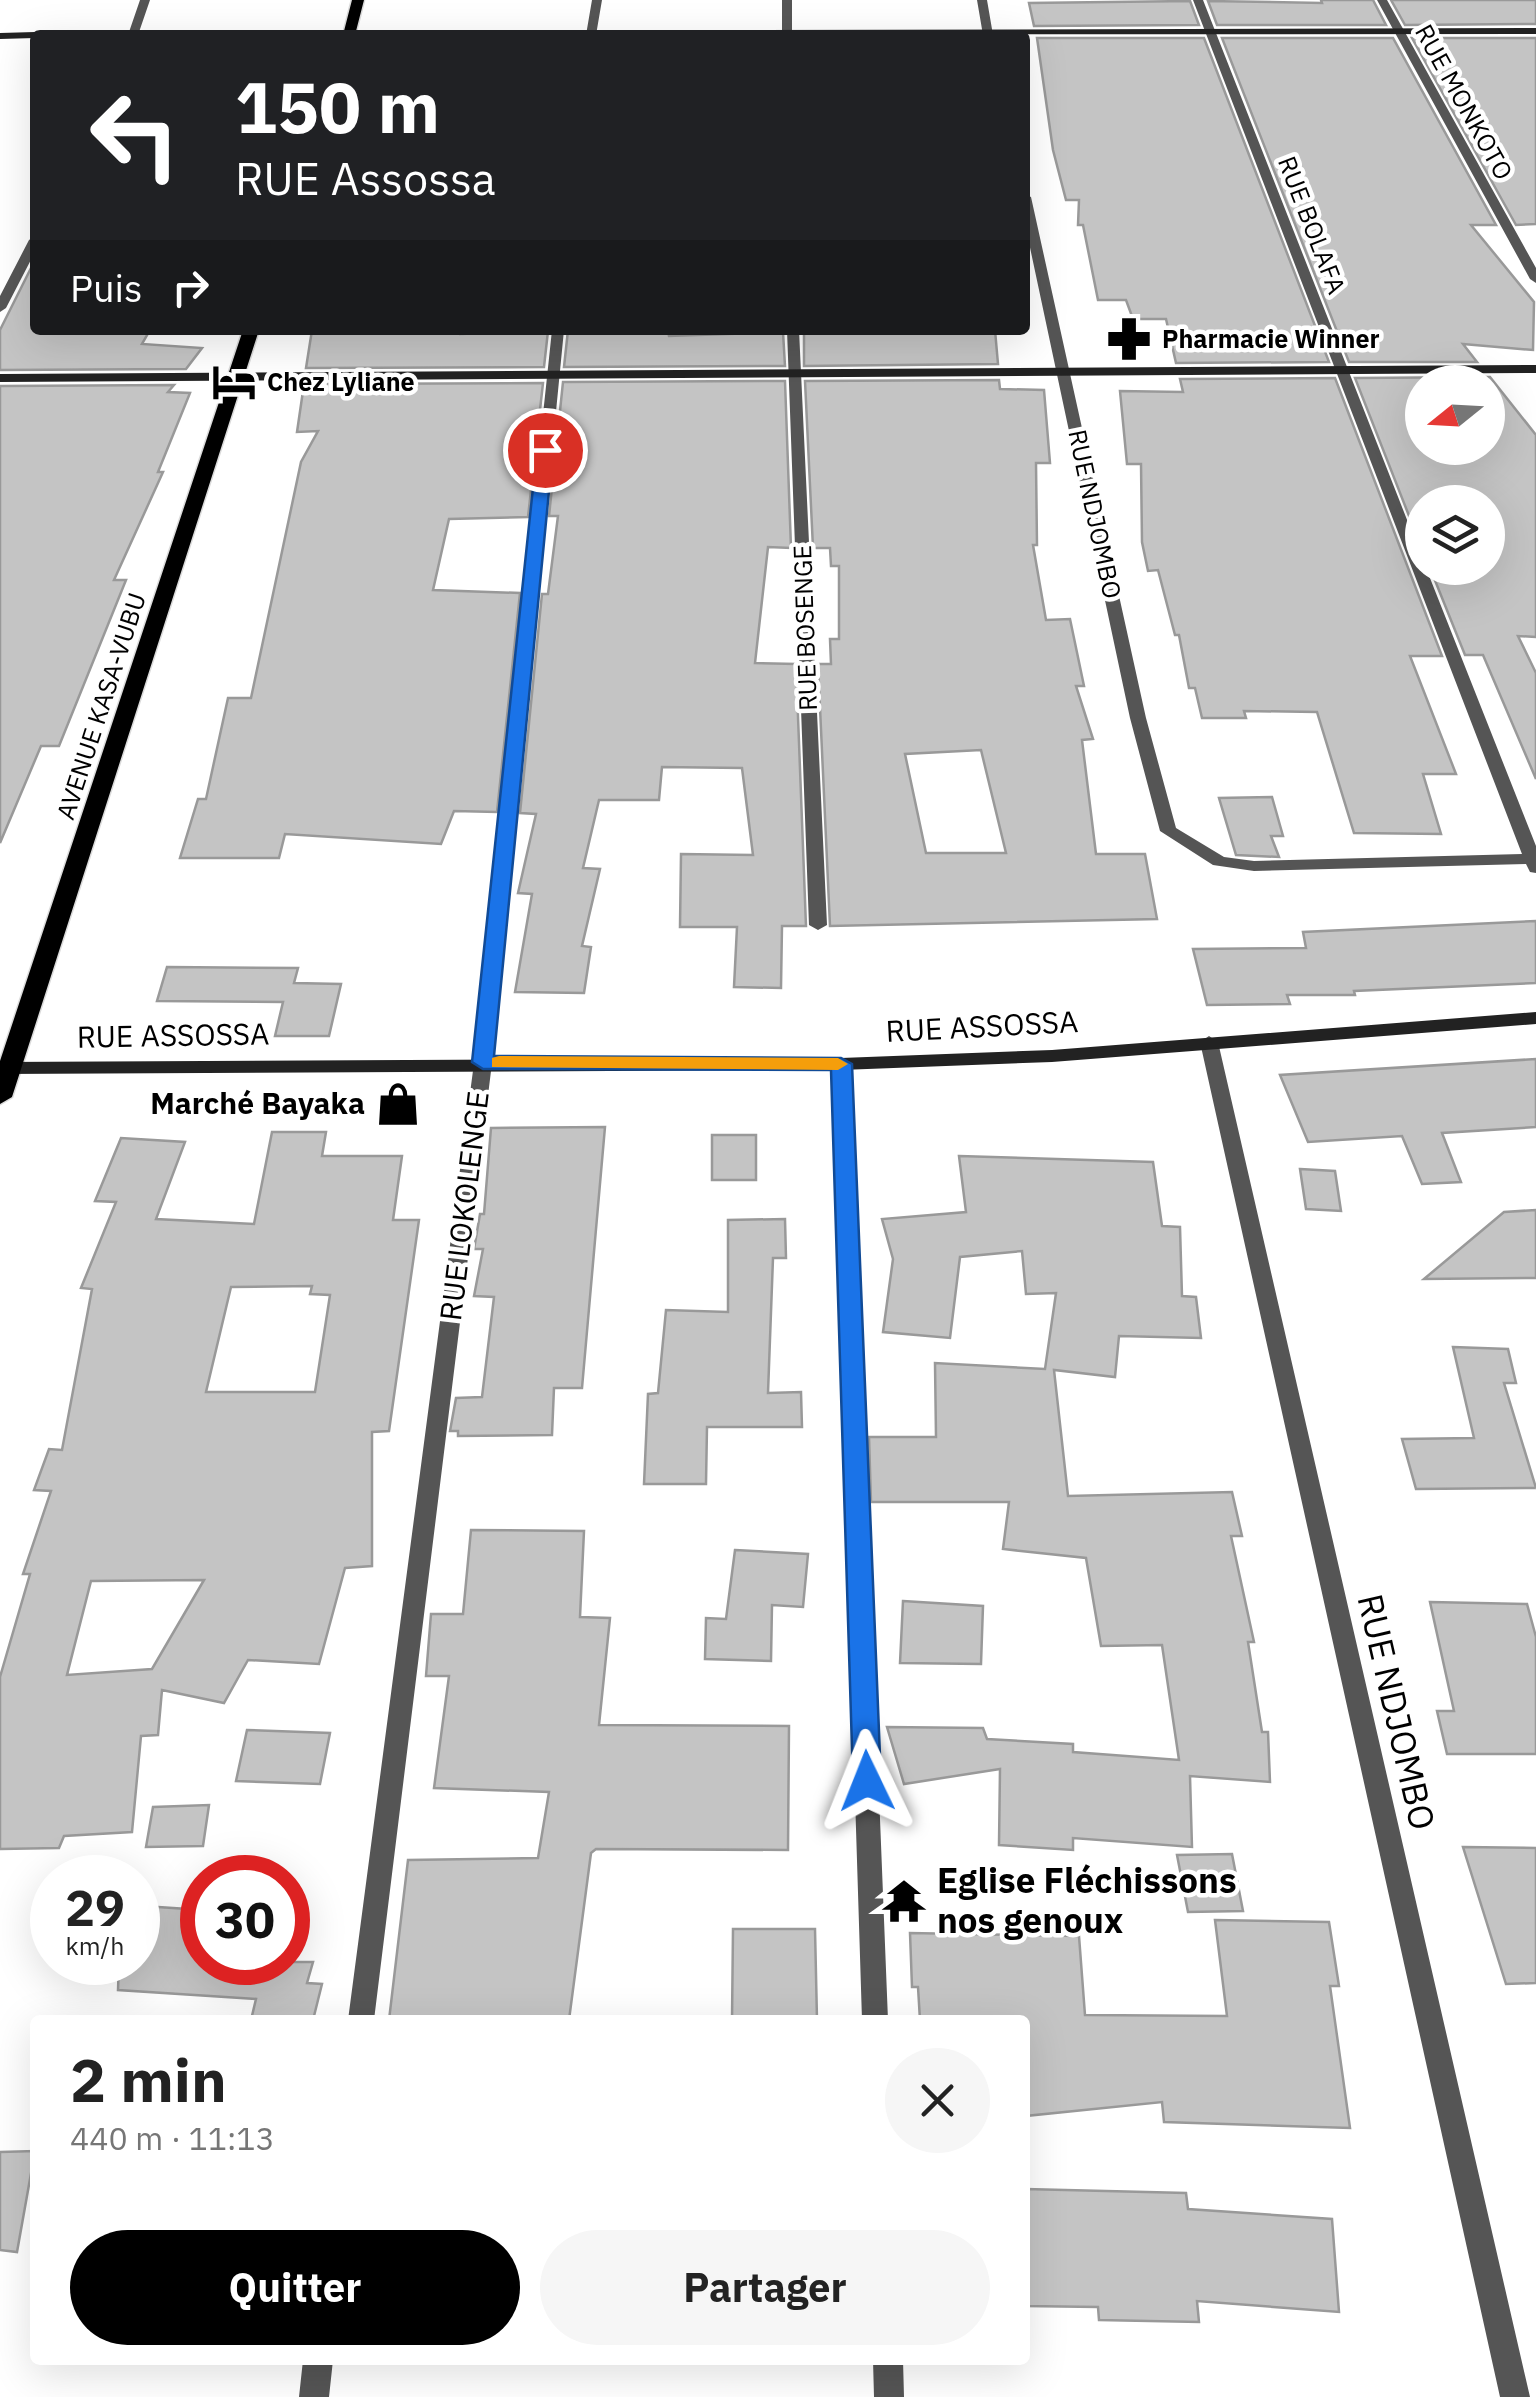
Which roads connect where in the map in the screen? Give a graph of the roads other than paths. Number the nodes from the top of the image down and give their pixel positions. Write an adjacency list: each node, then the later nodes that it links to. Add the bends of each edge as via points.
1 (145, 0): 8 (street)
2 (358, 0): 9 (main road)
3 (598, 0): 10 (street)
4 (787, 0): 11 (street)
5 (982, 0): 12 (street)
6 (1198, 0): 13 (street, RUE BOLAFA)
7 (1382, 0): 14 (street, RUE MONKOTO)
8 (135, 30)
9 (350, 30)
10 (593, 30)
11 (787, 30)
12 (987, 30)
13 (1210, 31): 14 (street); 16 (street); 27 (street, RUE BOLAFA)
14 (1399, 31): 15 (street); 21 (street, RUE MONKOTO)
15 (1536, 31)
16 (1030, 33)
17 (30, 35): 18 (street)
18 (0, 36)
19 (1030, 219): 28 (street, RUE NDJOMBO)
20 (30, 250): 22 (street)
21 (1536, 279)
22 (0, 308)
23 (249, 335): 31 (main road, AVENUE KASA-VUBU)
24 (557, 335): 29 (street, RUE LOKOLENGE)
25 (794, 335): 30 (street, RUE BOSENGE)
26 (1536, 369): 27 (street)
27 (1342, 370): 28 (street); 34 (street, RUE BOLAFA)
28 (1065, 371): 30 (street); 33 (street, RUE NDJOMBO)
29 (553, 373): 30 (street); 31 (street); 38 (street, RUE LOKOLENGE)
30 (794, 373): 35 (street, RUE BOSENGE)
31 (234, 376): 32 (street); 40 (main road, AVENUE KASA-VUBU)
32 (0, 378)
33 (1168, 831): 34 (street, RUE BOLAFA, via 1219,860 1254,866)
34 (1534, 864)
35 (818, 926)
36 (1536, 1018): 37 (street, RUE ASSOSSA)
37 (1209, 1042): 39 (street, RUE ASSOSSA); 48 (street, RUE NDJOMBO)
38 (483, 1062): 39 (street, RUE ASSOSSA); 40 (street, RUE ASSOSSA); 42 (street, RUE LOKOLENGE)
39 (841, 1064): 43 (street)
40 (4, 1068): 41 (main road, AVENUE KASA-VUBU)
41 (0, 1097)
42 (363, 2015)
43 (876, 2015)
44 (317, 2365): 46 (street)
45 (888, 2365): 47 (street)
46 (314, 2397)
47 (889, 2397)
48 (1515, 2397)

